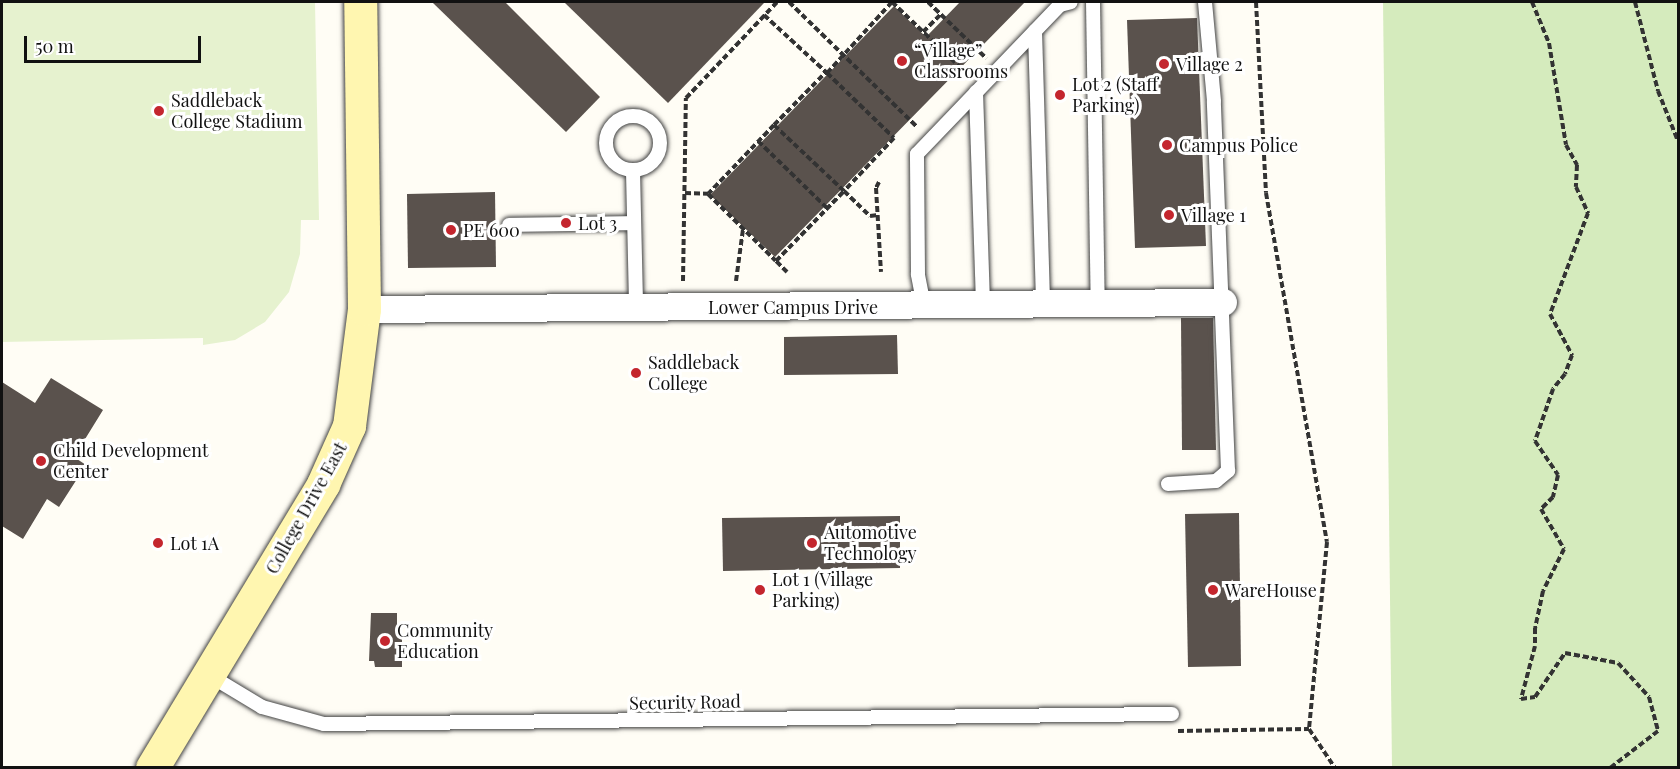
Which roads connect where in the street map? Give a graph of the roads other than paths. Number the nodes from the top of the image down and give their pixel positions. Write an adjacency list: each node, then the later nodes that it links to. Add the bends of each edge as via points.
1 (360, 2): 16 (street, College Drive East)
2 (1071, 2): 5 (lane, via 1060,5)
3 (1093, 2): 11 (lane)
4 (1205, 2): 10 (lane, via 1214,101)
5 (1035, 31): 6 (lane); 13 (lane)
6 (976, 92): 12 (lane); 14 (lane, via 917,154 918,274)
7 (633, 171): 7 (lane, via 652,163 660,144 654,125 629,116 608,131 606,149 616,165); 8 (lane)
8 (634, 223): 9 (lane); 15 (lane)
9 (509, 225)
10 (1223, 302): 11 (street, Lower Campus Drive); 17 (lane, via 1228,471 1216,481)
11 (1098, 304): 13 (street, Lower Campus Drive)
12 (983, 305): 13 (street, Lower Campus Drive); 14 (street, Lower Campus Drive)
13 (1043, 305)
14 (924, 306): 15 (street, Lower Campus Drive)
15 (636, 308): 16 (street, Lower Campus Drive)
16 (364, 309): 18 (street, College Drive East, via 353,406 342,446)
17 (1168, 484)
18 (209, 675): 19 (lane, Security Road, via 262,707 324,724); 20 (street, College Drive East)
19 (1172, 714)
20 (152, 768)

